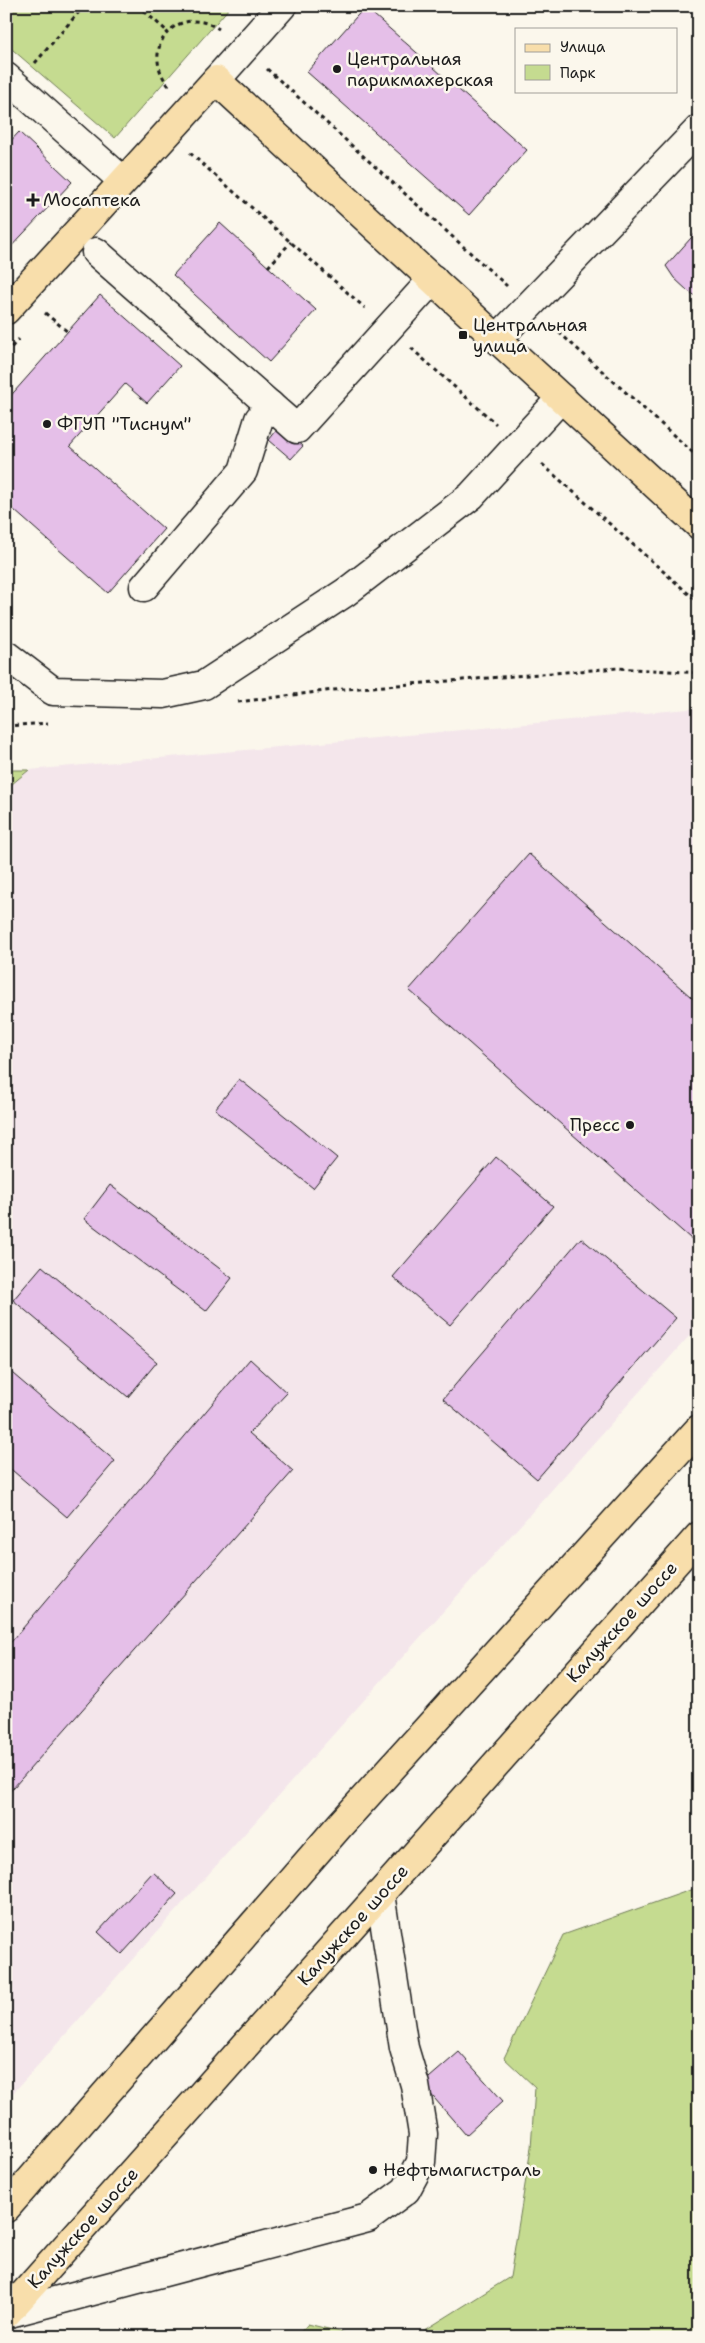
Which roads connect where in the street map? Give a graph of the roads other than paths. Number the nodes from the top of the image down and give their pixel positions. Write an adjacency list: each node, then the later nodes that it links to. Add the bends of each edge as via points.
1 (282, 6): 2 (street)
2 (216, 80): 5 (main road); 7 (main road)
3 (11, 81): 5 (street)
4 (699, 129): 9 (street)
5 (122, 180): 8 (main road)
6 (96, 252): 11 (street)
7 (433, 279): 9 (main road); 11 (street, via 297,429)
8 (6, 310)
9 (497, 339): 10 (main road)
10 (560, 398): 12 (main road); 14 (street, via 471,496 346,592 204,685 163,694 53,692)
11 (270, 405): 13 (street, via 259,419 243,471)
12 (699, 525)
13 (144, 587)
14 (6, 655)
15 (699, 1429): 18 (main road, via 340,1825)
16 (699, 1536): 17 (main road, Калужское шоссе)
17 (380, 1894): 19 (main road, Калужское шоссе); 19 (street, via 404,2048 415,2085 423,2134 421,2162 406,2190 368,2218)
18 (6, 2208)
19 (6, 2314)

